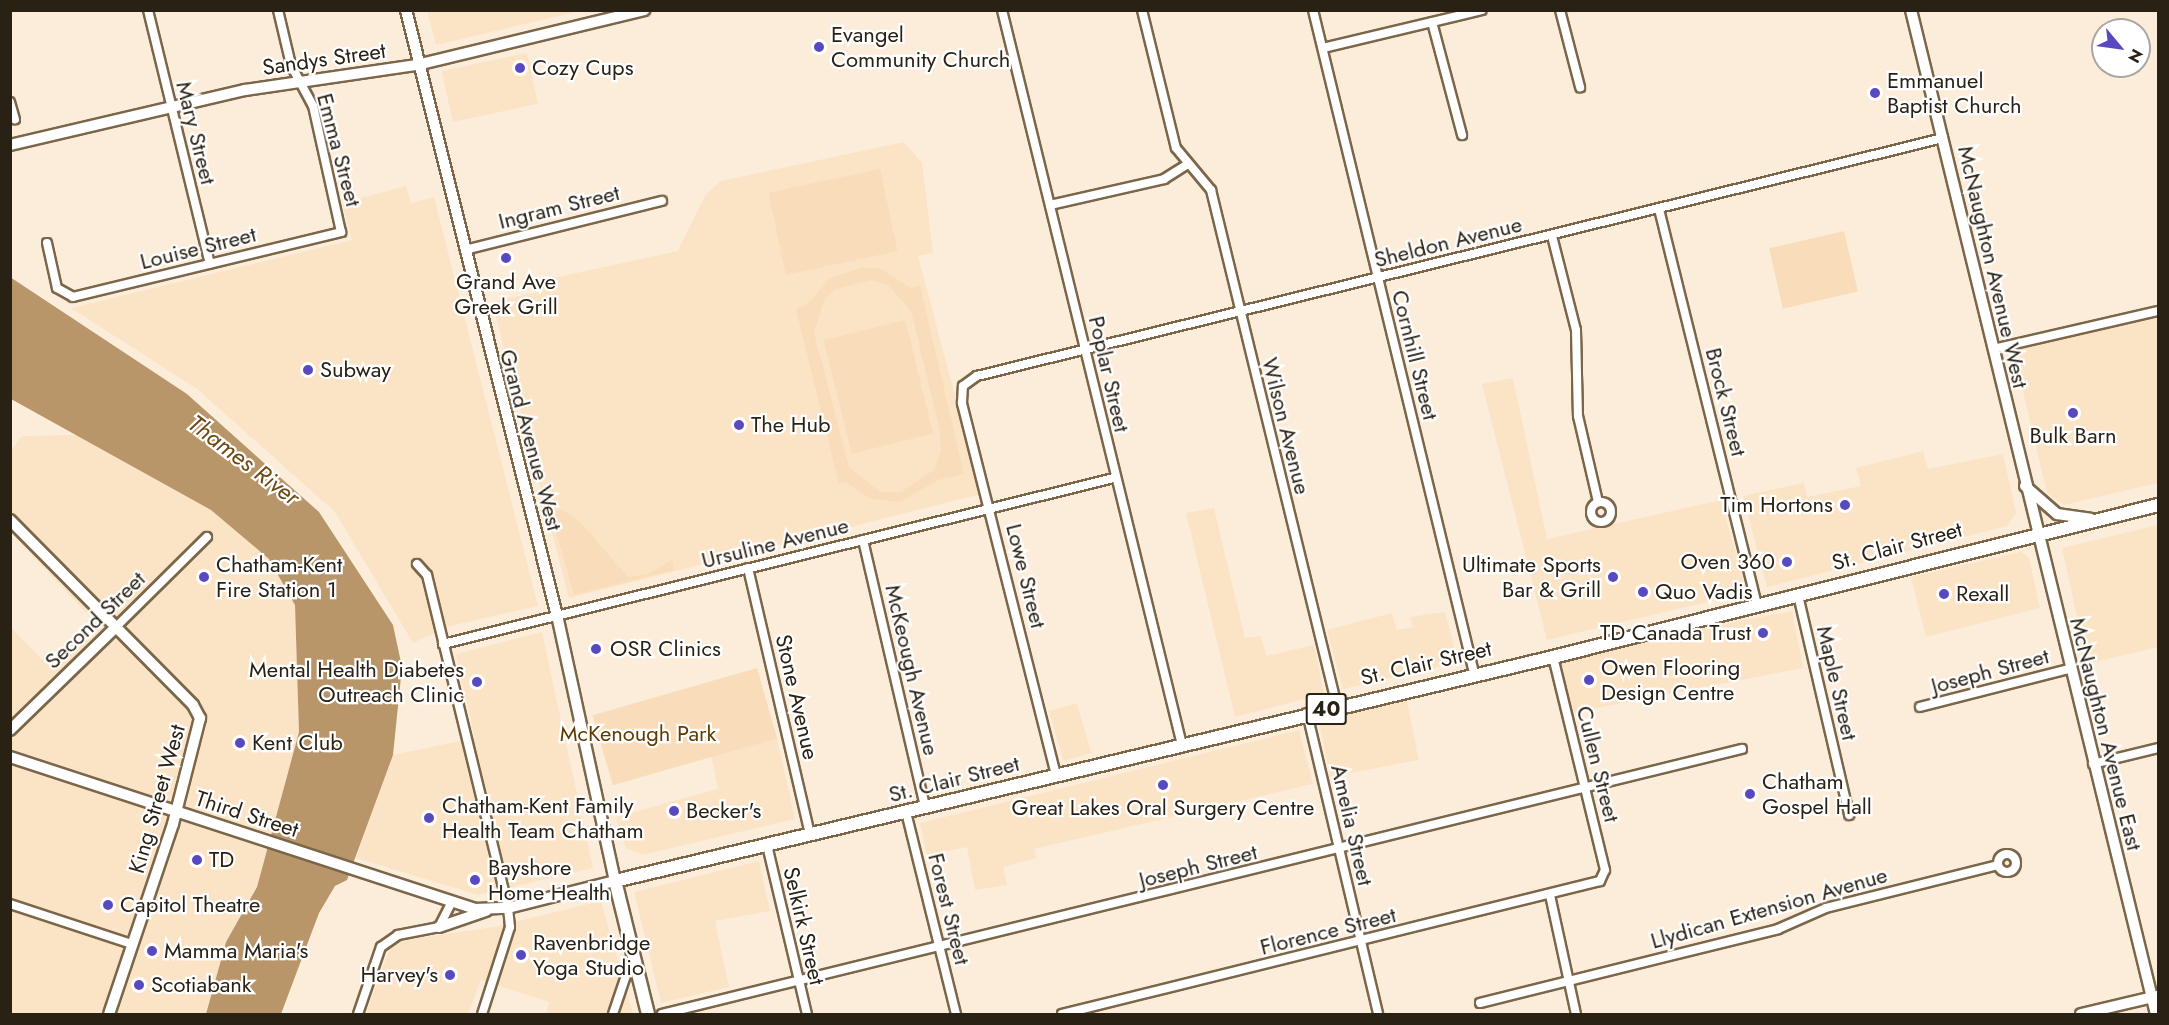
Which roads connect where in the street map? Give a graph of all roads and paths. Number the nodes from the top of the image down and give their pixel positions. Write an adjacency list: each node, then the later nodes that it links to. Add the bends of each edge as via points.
1 (148, 10): 17 (street, Mary Street)
2 (278, 10): 14 (street, Emma Street, via 277,24)
3 (406, 10): 13 (main road, Grand Avenue West)
4 (644, 10): 13 (main road, Sandys Street)
5 (1002, 10): 24 (street, Poplar Street)
6 (1142, 10): 22 (street, via 1176,148)
7 (1313, 10): 12 (street, Cornhill Street)
8 (1482, 10): 11 (street)
9 (1560, 10): 15 (street)
10 (1911, 10): 20 (main road, McNaughton Avenue West)
11 (1432, 22): 12 (street); 19 (street)
12 (1323, 48): 31 (street, Cornhill Street)
13 (417, 65): 14 (main road, Sandys Street); 29 (main road, Grand Avenue West)
14 (301, 83): 17 (main road, Sandys Street); 26 (street, Emma Street, via 313,106)
15 (1580, 87)
16 (10, 102): 18 (street)
17 (170, 106): 21 (main road, Sandys Street); 30 (street, Mary Street)
18 (15, 119)
19 (1461, 135)
20 (1943, 138): 25 (street, Sheldon Avenue); 34 (main road, McNaughton Avenue West)
21 (10, 145)
22 (1186, 165): 24 (street, via 1164,179); 33 (street, Wilson Avenue, via 1211,190)
23 (662, 201): 29 (street, Ingram Street)
24 (1050, 205): 35 (street, Poplar Street)
25 (1659, 209): 27 (street, Sheldon Avenue); 50 (street, Brock Street)
26 (342, 232): 30 (street, Louise Street)
27 (1552, 236): 31 (street, Sheldon Avenue); 39 (street, via 1576,330 1578,416)
28 (47, 243): 30 (street, Louise Street, via 64,295)
29 (465, 250): 51 (main road, Grand Avenue West)
30 (210, 264)
31 (1377, 278): 33 (street, Sheldon Avenue); 56 (street, Cornhill Street)
32 (2158, 311): 34 (street)
33 (1239, 312): 35 (street, Sheldon Avenue); 57 (street, Wilson Avenue)
34 (1992, 349): 38 (main road, McNaughton Avenue West)
35 (1084, 350): 36 (street, Sheldon Avenue, via 977,376); 37 (street, Poplar Street)
36 (963, 386): 41 (street, Lowe Street, via 962,403)
37 (1114, 478): 41 (street, Ursuline Avenue); 61 (street, Poplar Street)
38 (2024, 486): 42 (main road, via 2057,514); 44 (main road, McNaughton Avenue West)
39 (1598, 502)
40 (2158, 505): 42 (main road, St. Clair Street / 40)
41 (989, 508): 46 (street, Ursuline Avenue); 66 (street, Lowe Street)
42 (2102, 519): 44 (main road, St. Clair Street / 40)
43 (10, 520): 52 (main road, King Street West)
44 (2036, 532): 49 (main road, St. Clair Street / 40); 55 (main road, McNaughton Avenue East)
45 (207, 537): 52 (street, Second Street)
46 (863, 540): 48 (street, Ursuline Avenue); 68 (street, McKeough Avenue)
47 (417, 564): 53 (street, via 427,575)
48 (748, 568): 51 (street, Ursuline Avenue); 72 (street, Stone Avenue)
49 (1798, 595): 50 (main road, St. Clair Street / 40); 71 (street, Maple Street)
50 (1757, 604): 54 (main road, St. Clair Street / 40)
51 (557, 616): 53 (street, Ursuline Avenue); 77 (main road, Grand Avenue West)
52 (116, 627): 60 (main road, Second Street); 69 (main road, King Street West, via 198,711 199,730)
53 (443, 644): 81 (street)
54 (1553, 657): 56 (main road, St. Clair Street / 40); 67 (street, Cullen Street)
55 (2069, 669): 58 (street, Joseph Street); 65 (main road, McNaughton Avenue East)
56 (1474, 673): 57 (main road, St. Clair Street / 40)
57 (1337, 706): 59 (main road, St. Clair Street / 40)
58 (1920, 707)
59 (1307, 713): 61 (main road, St. Clair Street / 40); 74 (street, Amelia Street)
60 (10, 730)
61 (1182, 745): 66 (main road, St. Clair Street / 40)
62 (2158, 748): 65 (street)
63 (1743, 749): 67 (street, Joseph Street)
64 (10, 757): 69 (main road, Third Street)
65 (2092, 764): 90 (main road, McNaughton Avenue East)
66 (1056, 776): 68 (main road, St. Clair Street / 40)
67 (1586, 789): 74 (street, Joseph Street); 76 (street, Cullen Street, via 1605,870)
68 (926, 807): 70 (main road, St. Clair Street / 40)
69 (175, 811): 79 (main road, Third Street); 85 (main road, King Street West)
70 (906, 812): 72 (main road, St. Clair Street / 40); 86 (street, Forest Street)
71 (1849, 815)
72 (810, 834): 73 (main road, St. Clair Street / 40)
73 (767, 845): 77 (main road, St. Clair Street / 40); 88 (street, Selkirk Street)
74 (1340, 850): 84 (street, Amelia Street); 86 (street, Joseph Street)
75 (1998, 865): 89 (street, Llydican Extension Avenue, via 1826,908 1778,929)
76 (1602, 879): 78 (street, Florence Street)
77 (615, 881): 81 (main road, St. Clair Street); 87 (main road)
78 (1550, 895): 84 (street, Florence Street); 89 (street)
79 (452, 902): 82 (main road, Third Street); 83 (street)
80 (10, 904): 85 (street)
81 (508, 908): 82 (main road, St. Clair Street); 94 (street, via 510,927)
82 (492, 909): 83 (main road)
83 (439, 927): 93 (street, via 398,935 381,947)
84 (1360, 940): 100 (street, Florence Street); 101 (street, Amelia Street)
85 (132, 944): 92 (main road, King Street West)
86 (939, 948): 88 (street, Joseph Street); 99 (street, Forest Street)
87 (632, 958): 95 (street); 96 (main road)
88 (798, 980): 97 (street, Joseph Street); 98 (street, Selkirk Street)
89 (1569, 982): 91 (street, Llydican Extension Avenue); 102 (street)
90 (2155, 996): 103 (main road); 104 (main road, McNaughton Avenue East)
91 (1480, 1003)
92 (109, 1014)
93 (358, 1014)
94 (482, 1014)
95 (613, 1014)
96 (648, 1014)
97 (662, 1014)
98 (807, 1014)
99 (956, 1014)
100 (1062, 1014)
101 (1378, 1014)
102 (1576, 1014)
103 (2081, 1014)
104 (2156, 1014)

